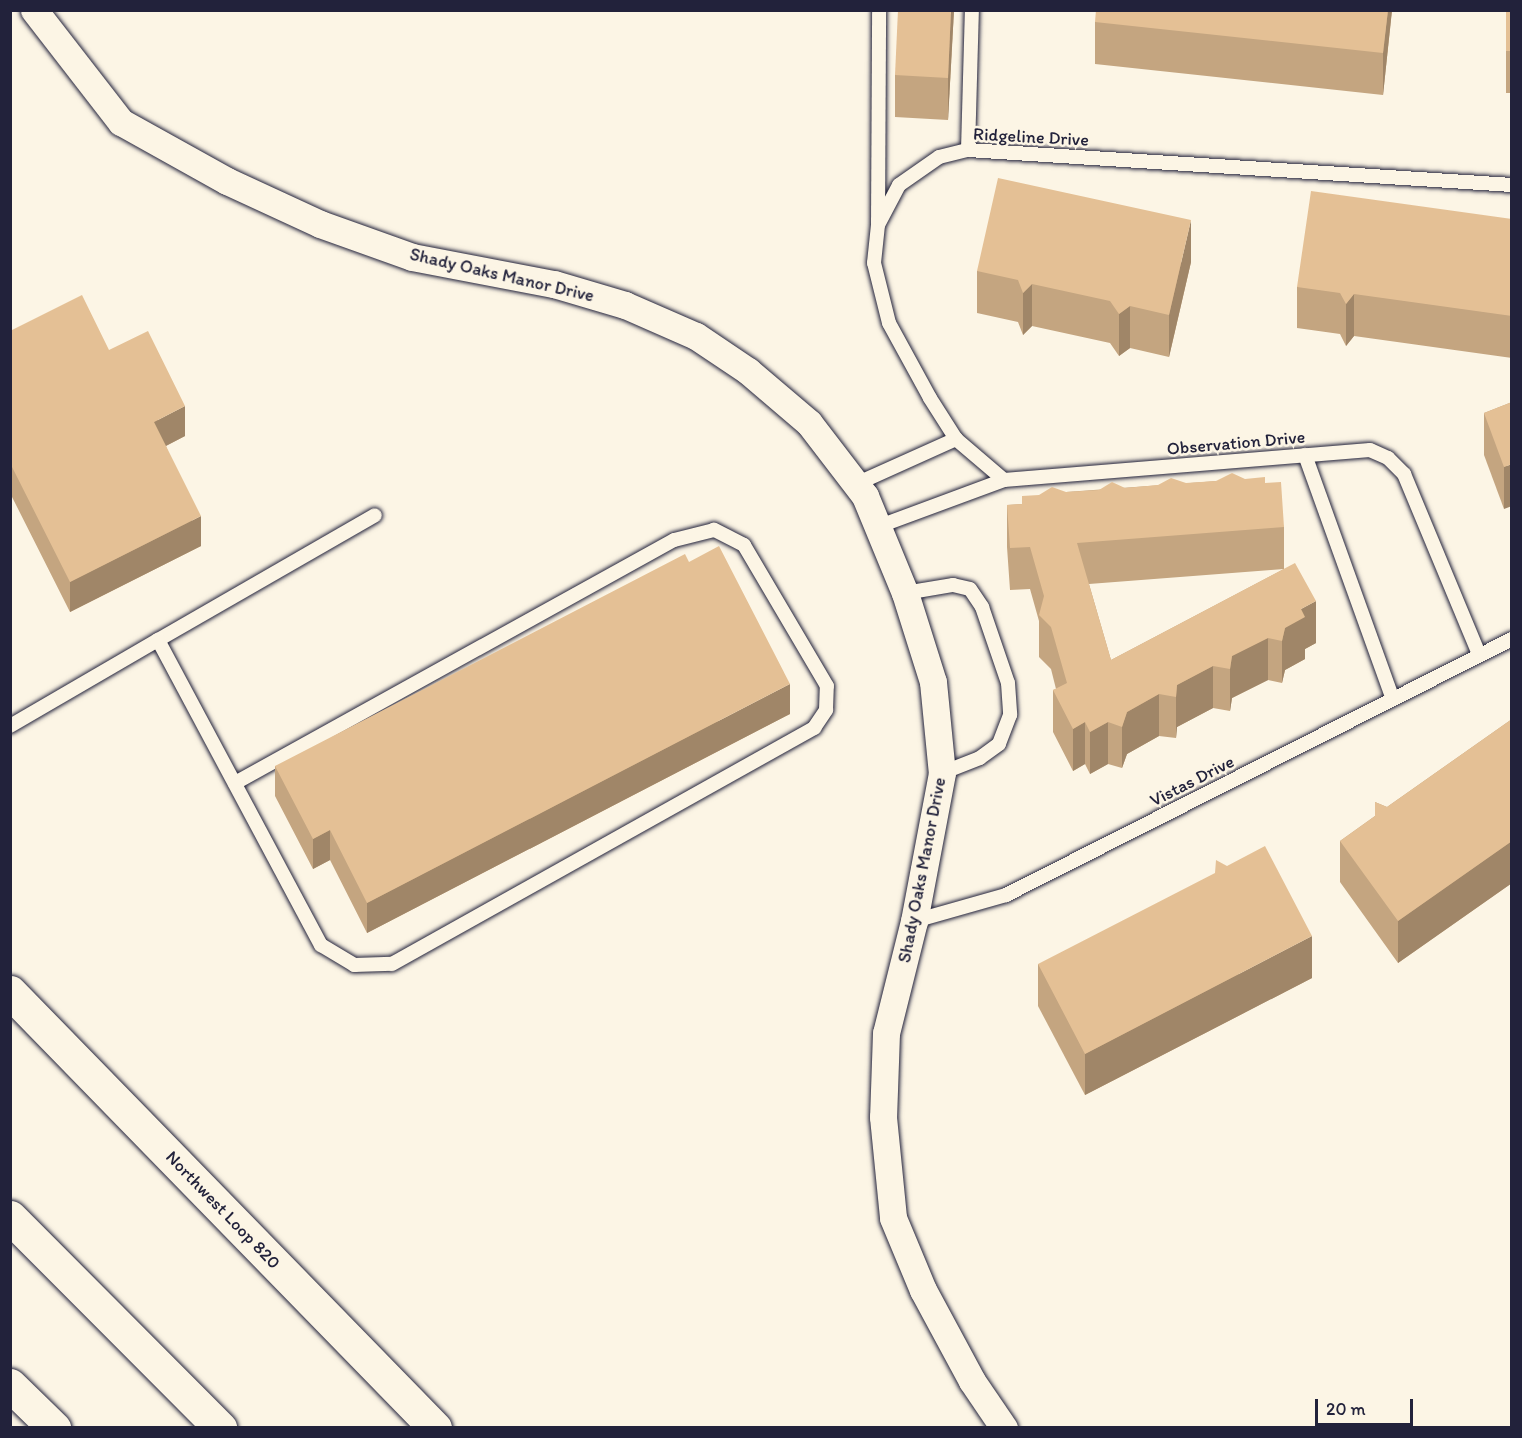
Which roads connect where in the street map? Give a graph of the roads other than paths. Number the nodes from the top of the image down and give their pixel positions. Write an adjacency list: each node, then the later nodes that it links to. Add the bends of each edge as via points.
1 (34, 10): 10 (street, Shady Oaks Manor Drive, via 121,122 227,181 320,224 412,257 554,284 626,305 696,336 748,371 809,423)
2 (879, 10): 6 (lane)
3 (972, 10): 4 (lane)
4 (968, 150): 5 (lane, Ridgeline Drive); 6 (lane, Ridgeline Drive, via 939,157 899,185)
5 (1512, 185)
6 (878, 225): 7 (lane, Ridgeline Drive, via 874,263 889,322)
7 (956, 439): 9 (lane, Ridgeline Drive); 10 (lane)
8 (1305, 455): 9 (lane, Observation Drive); 16 (lane, Observation Drive, via 1370,450 1388,458 1404,474); 17 (lane)
9 (1004, 480): 12 (lane, Observation Drive)
10 (856, 484): 12 (street, Shady Oaks Manor Drive)
11 (375, 515): 15 (lane)
12 (877, 527): 13 (street, Shady Oaks Manor Drive)
13 (905, 593): 19 (street, Shady Oaks Manor Drive, via 933,682); 19 (lane, via 953,585 970,589 982,607 1008,683 1010,715 999,744 980,758)
14 (1512, 639): 16 (lane)
15 (158, 640): 18 (lane); 20 (lane)
16 (1479, 654): 17 (lane, Vistas Drive)
17 (1393, 699): 21 (lane, Vistas Drive, via 1006,895)
18 (10, 726)
19 (942, 773): 21 (street, Shady Oaks Manor Drive)
20 (235, 783): 20 (lane, via 321,945 354,965 392,964 814,728 826,710 827,686 744,545 714,530 674,540)
21 (914, 921): 28 (street, Shady Oaks Manor Drive, via 886,1033 883,1117 893,1218 923,1290 972,1381)
22 (10, 992): 27 (main road, Northwest Loop 820)
23 (10, 1217): 26 (main road)
24 (10, 1385): 25 (main road)
25 (54, 1428)
26 (220, 1428)
27 (435, 1428)
28 (1004, 1428)

